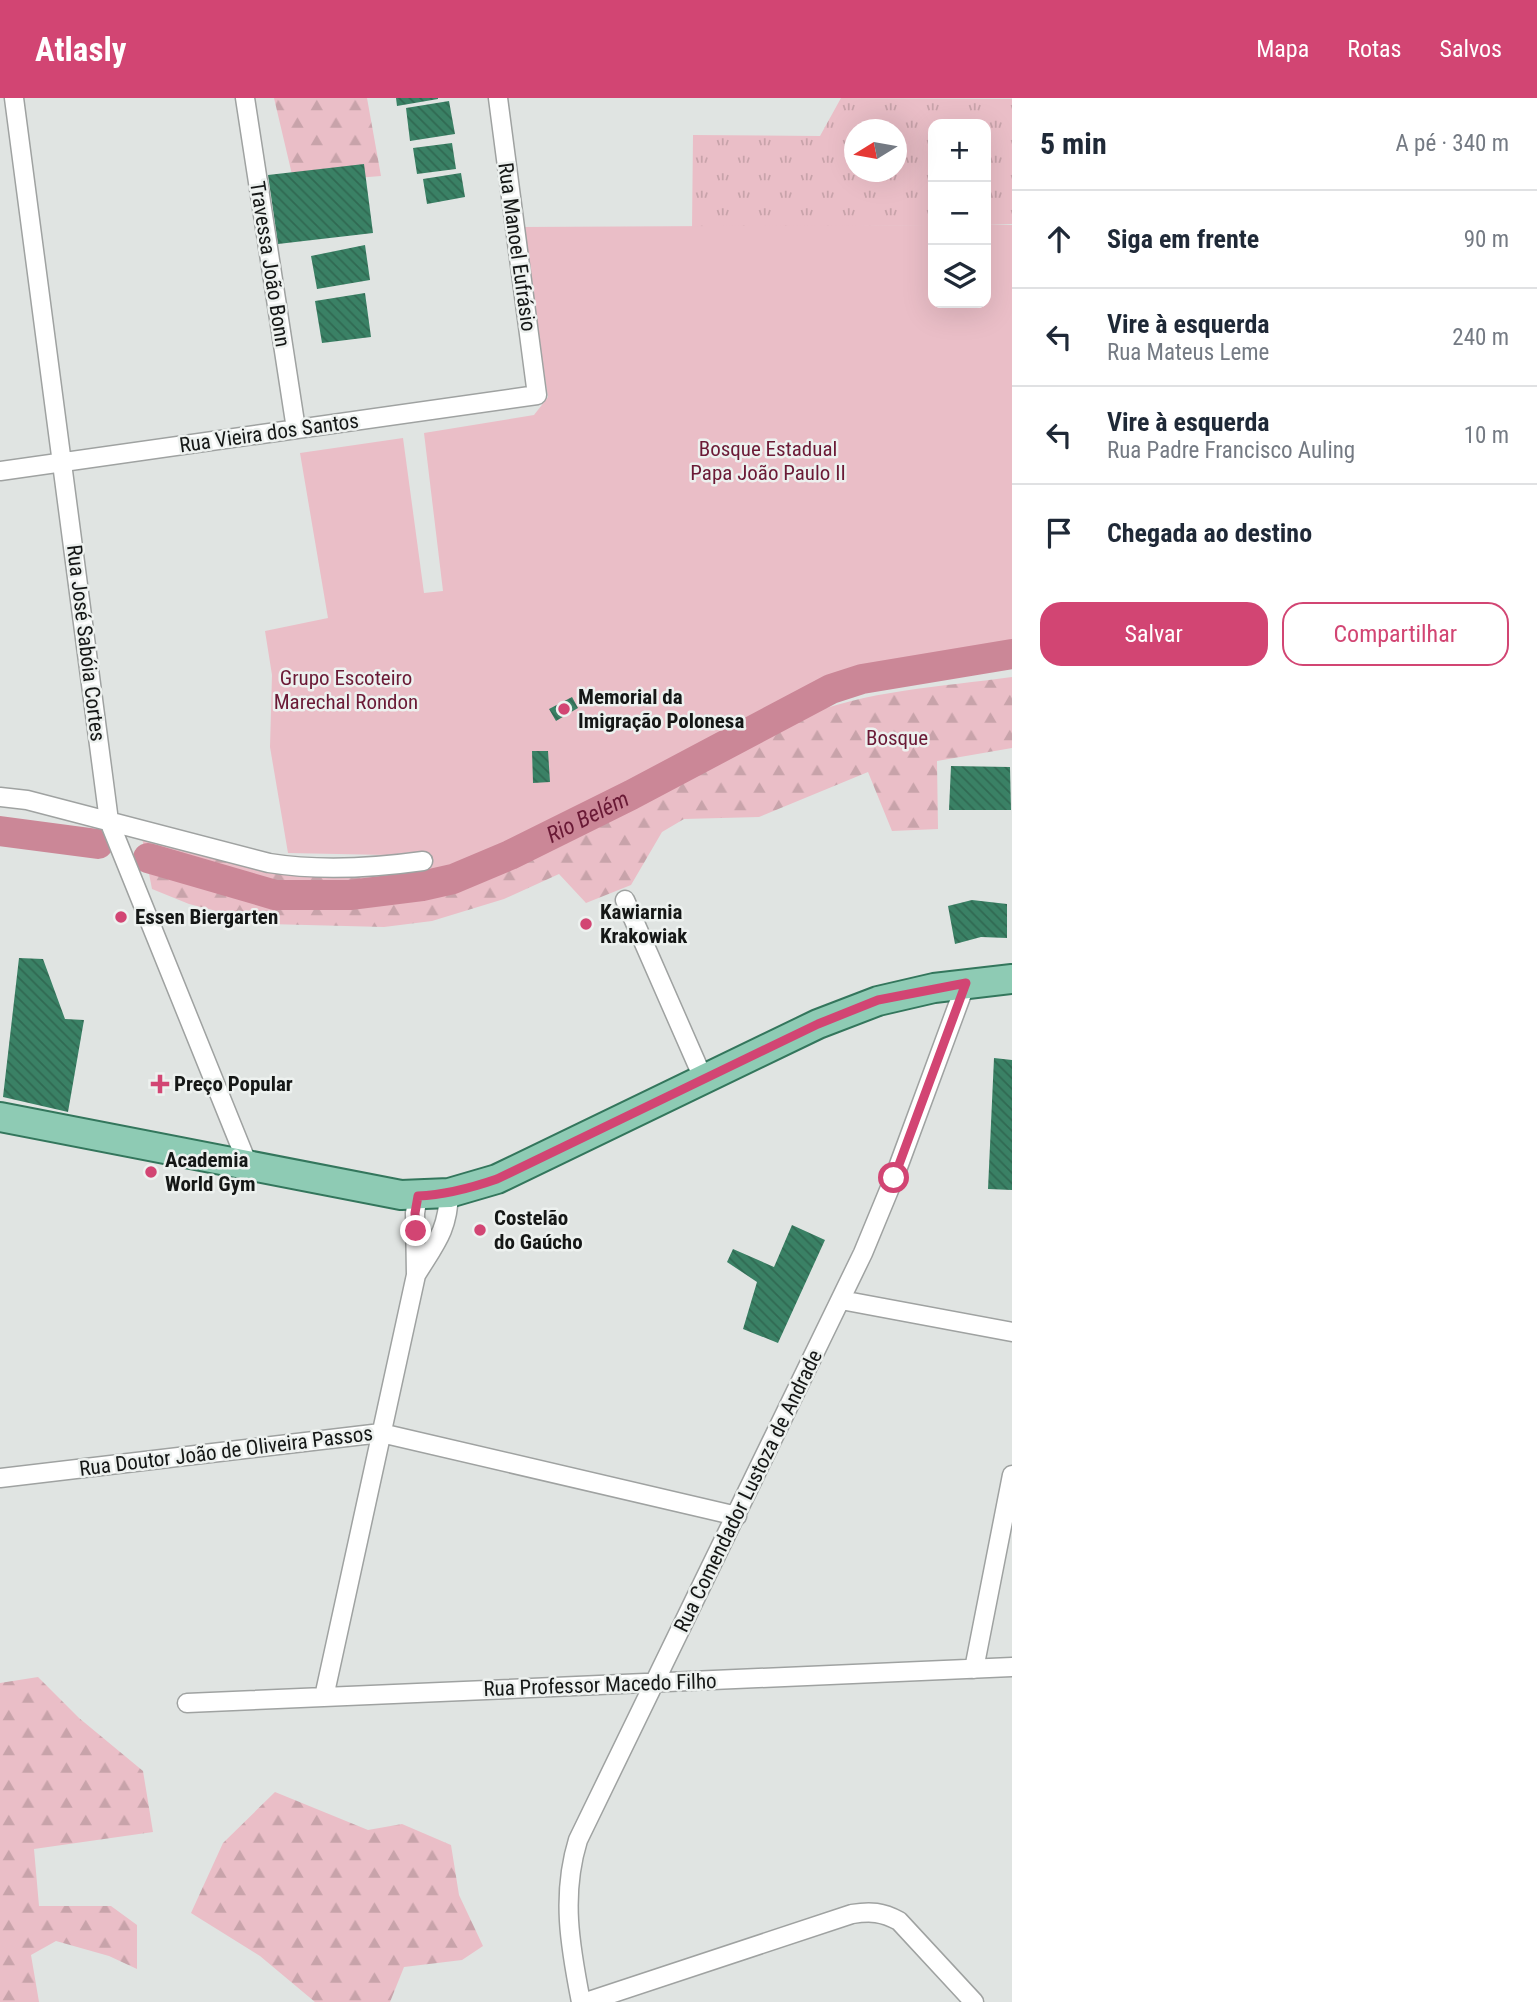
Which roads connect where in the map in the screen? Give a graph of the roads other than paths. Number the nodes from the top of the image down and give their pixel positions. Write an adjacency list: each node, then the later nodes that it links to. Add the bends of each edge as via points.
1 (14, 98): 6 (street, Rua José Sabóia Cortes)
2 (245, 98): 5 (street, Travessa João Bonn)
3 (498, 98): 4 (street, Rua Manoel Eufrásio)
4 (537, 395): 5 (street, Rua Vieira dos Santos)
5 (296, 429): 6 (street, Rua Vieira dos Santos)
6 (62, 462): 7 (street, Rua Vieira dos Santos); 9 (street, Rua José Sabóia Cortes)
7 (0, 471)
8 (0, 797): 9 (street)
9 (109, 821): 10 (street, via 290,866); 16 (street, Rua José Sabóia Cortes)
10 (423, 861)
11 (625, 900): 14 (street)
12 (1012, 979): 13 (main road)
13 (966, 983): 14 (main road, via 878,1000); 20 (street, Rua Comendador Lustoza de Andrade, via 894,1178)
14 (703, 1078): 17 (main road, via 497,1179)
15 (0, 1117): 16 (main road)
16 (248, 1165): 18 (main road)
17 (449, 1193): 18 (main road); 19 (street, via 443,1232)
18 (418, 1196): 19 (street)
19 (416, 1275): 22 (street)
20 (841, 1300): 21 (street); 25 (street, Rua Comendador Lustoza de Andrade)
21 (1012, 1332)
22 (381, 1433): 24 (street, Rua Doutor João de Oliveira Passos); 25 (street, Rua Doutor João de Oliveira Passos); 29 (street)
23 (1012, 1475): 27 (street)
24 (0, 1478)
25 (737, 1516): 28 (street, Rua Comendador Lustoza de Andrade)
26 (1012, 1667): 27 (street, Rua Professor Macedo Filho)
27 (974, 1669): 28 (street, Rua Professor Macedo Filho)
28 (655, 1683): 29 (street, Rua Professor Macedo Filho); 31 (street, Rua Comendador Lustoza de Andrade, via 586,1820 572,1861 567,1918)
29 (324, 1697): 30 (street, Rua Professor Macedo Filho)
30 (187, 1703)
31 (581, 2002)
32 (586, 2002): 33 (street, via 868,1912 899,1921)
33 (974, 2002)

